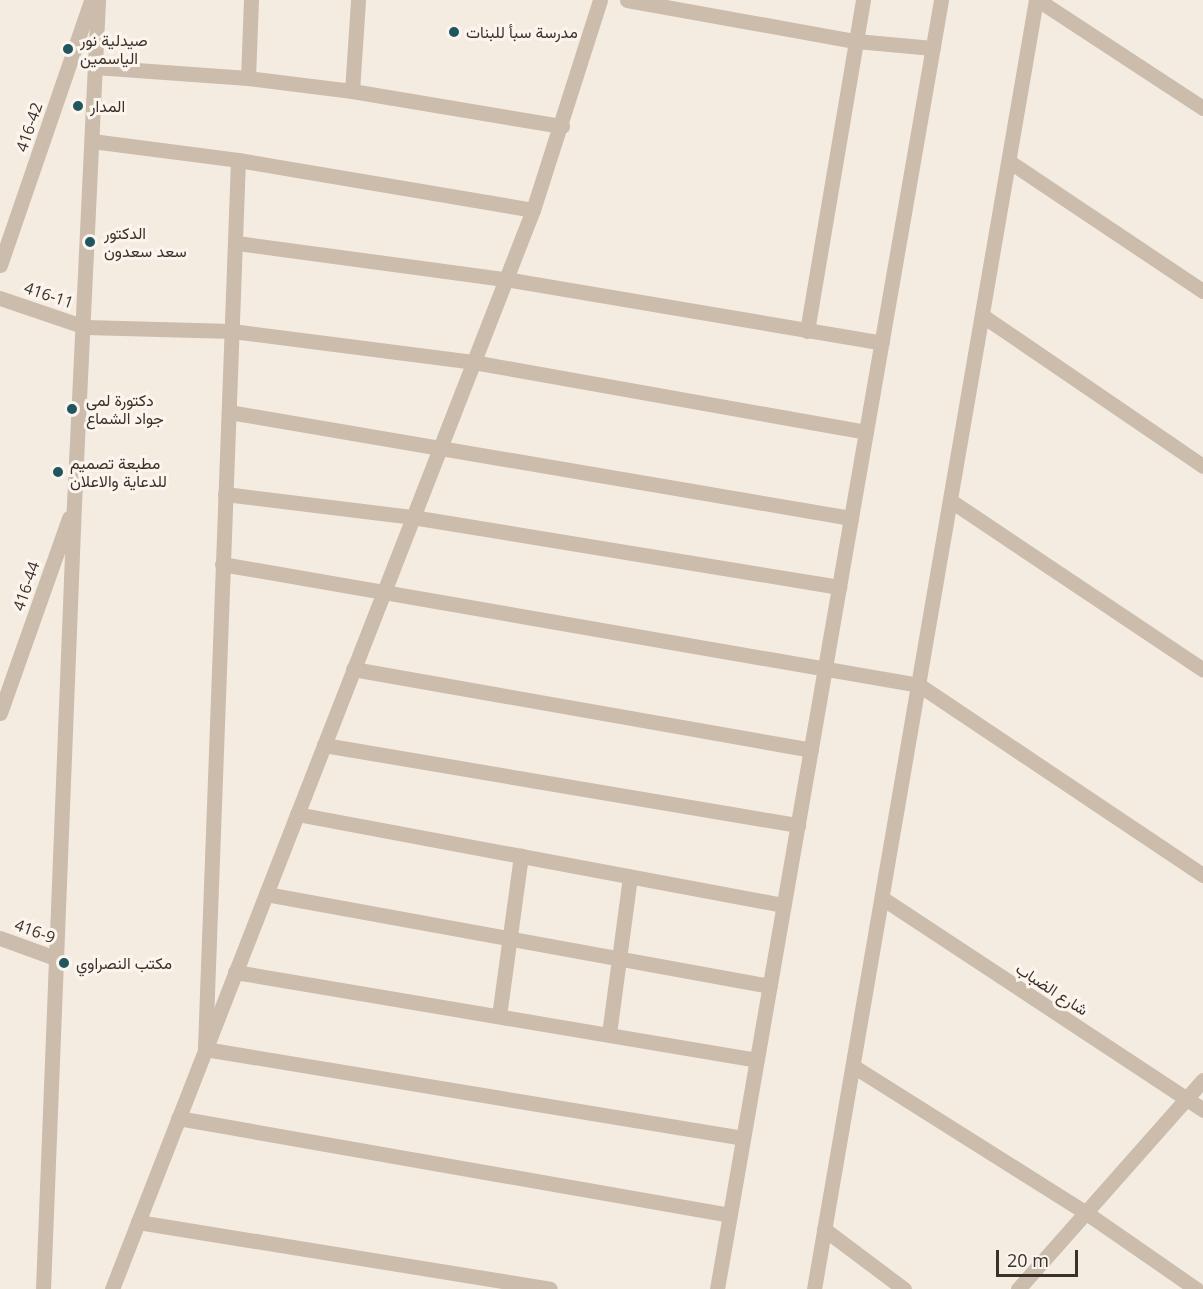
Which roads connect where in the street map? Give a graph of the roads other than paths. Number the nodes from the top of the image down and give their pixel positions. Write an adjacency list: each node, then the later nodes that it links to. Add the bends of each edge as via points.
1 (91, 0): 22 (street, 416-42)
2 (98, 0): 12 (street)
3 (251, 0): 13 (street)
4 (358, 0): 14 (street)
5 (600, 0): 16 (street)
6 (627, 0): 10 (street)
7 (863, 0): 10 (street)
8 (941, 0): 11 (street)
9 (1037, 0): 15 (street); 19 (street)
10 (855, 41): 11 (street); 29 (street)
11 (933, 48): 30 (street)
12 (95, 67): 13 (street); 17 (street)
13 (248, 78): 14 (street)
14 (352, 91): 16 (street)
15 (1203, 108)
16 (562, 126): 20 (street)
17 (92, 141): 18 (street); 27 (street)
18 (238, 160): 20 (street); 21 (street)
19 (1010, 162): 24 (street); 26 (street)
20 (533, 210): 23 (street)
21 (237, 243): 23 (street); 28 (street)
22 (0, 265)
23 (505, 279): 29 (street); 31 (street)
24 (1203, 291)
25 (0, 298): 27 (street, 416-11)
26 (983, 316): 35 (street); 37 (street)
27 (85, 327): 28 (street, 416-11); 38 (street)
28 (232, 331): 31 (street, 416-11); 32 (street)
29 (807, 331): 30 (street)
30 (882, 344): 33 (street)
31 (473, 362): 33 (street, 416-11); 34 (street)
32 (230, 412): 34 (street); 36 (street)
33 (866, 432): 40 (street)
34 (440, 446): 39 (street); 40 (street)
35 (1203, 466)
36 (225, 494): 39 (street); 41 (street)
37 (951, 501): 46 (street); 47 (street)
38 (74, 504): 48 (street, 416-44); 62 (street)
39 (412, 517): 42 (street); 43 (street)
40 (851, 518): 42 (street)
41 (222, 564): 43 (street); 67 (street)
42 (839, 587): 44 (street)
43 (384, 591): 44 (street); 45 (street)
44 (825, 668): 47 (street); 50 (street)
45 (353, 669): 49 (street); 50 (street)
46 (1203, 670)
47 (919, 685): 54 (street); 57 (street)
48 (0, 713)
49 (324, 745): 51 (street); 52 (street)
50 (811, 750): 52 (street)
51 (297, 814): 53 (street); 56 (street)
52 (798, 825): 58 (street)
53 (521, 855): 55 (street); 60 (street)
54 (1203, 875)
55 (630, 876): 58 (street); 61 (street)
56 (266, 894): 60 (street); 63 (street)
57 (882, 898): 69 (street); 71 (street, شارع الضباب)
58 (784, 905): 64 (street)
59 (0, 938): 62 (street, 416-9)
60 (509, 938): 61 (street); 65 (street)
61 (620, 958): 64 (street); 66 (street)
62 (58, 959): 79 (street)
63 (236, 972): 65 (street); 67 (street)
64 (770, 986): 68 (street)
65 (499, 1016): 66 (street)
66 (609, 1034): 68 (street)
67 (205, 1049): 73 (street); 74 (street)
68 (757, 1059): 74 (street)
69 (853, 1066): 75 (street); 78 (street)
70 (1203, 1080): 71 (street)
71 (1186, 1099): 72 (street, شارع الضباب); 75 (street)
72 (1203, 1110)
73 (178, 1118): 76 (street); 77 (street)
74 (743, 1138): 76 (street)
75 (1085, 1212): 85 (street); 86 (street)
76 (730, 1215): 82 (street)
77 (138, 1222): 80 (street); 81 (street)
78 (824, 1229): 83 (street); 84 (street)
79 (43, 1289)
80 (112, 1289)
81 (550, 1289)
82 (717, 1289)
83 (813, 1289)
84 (904, 1289)
85 (1018, 1289)
86 (1196, 1289)

